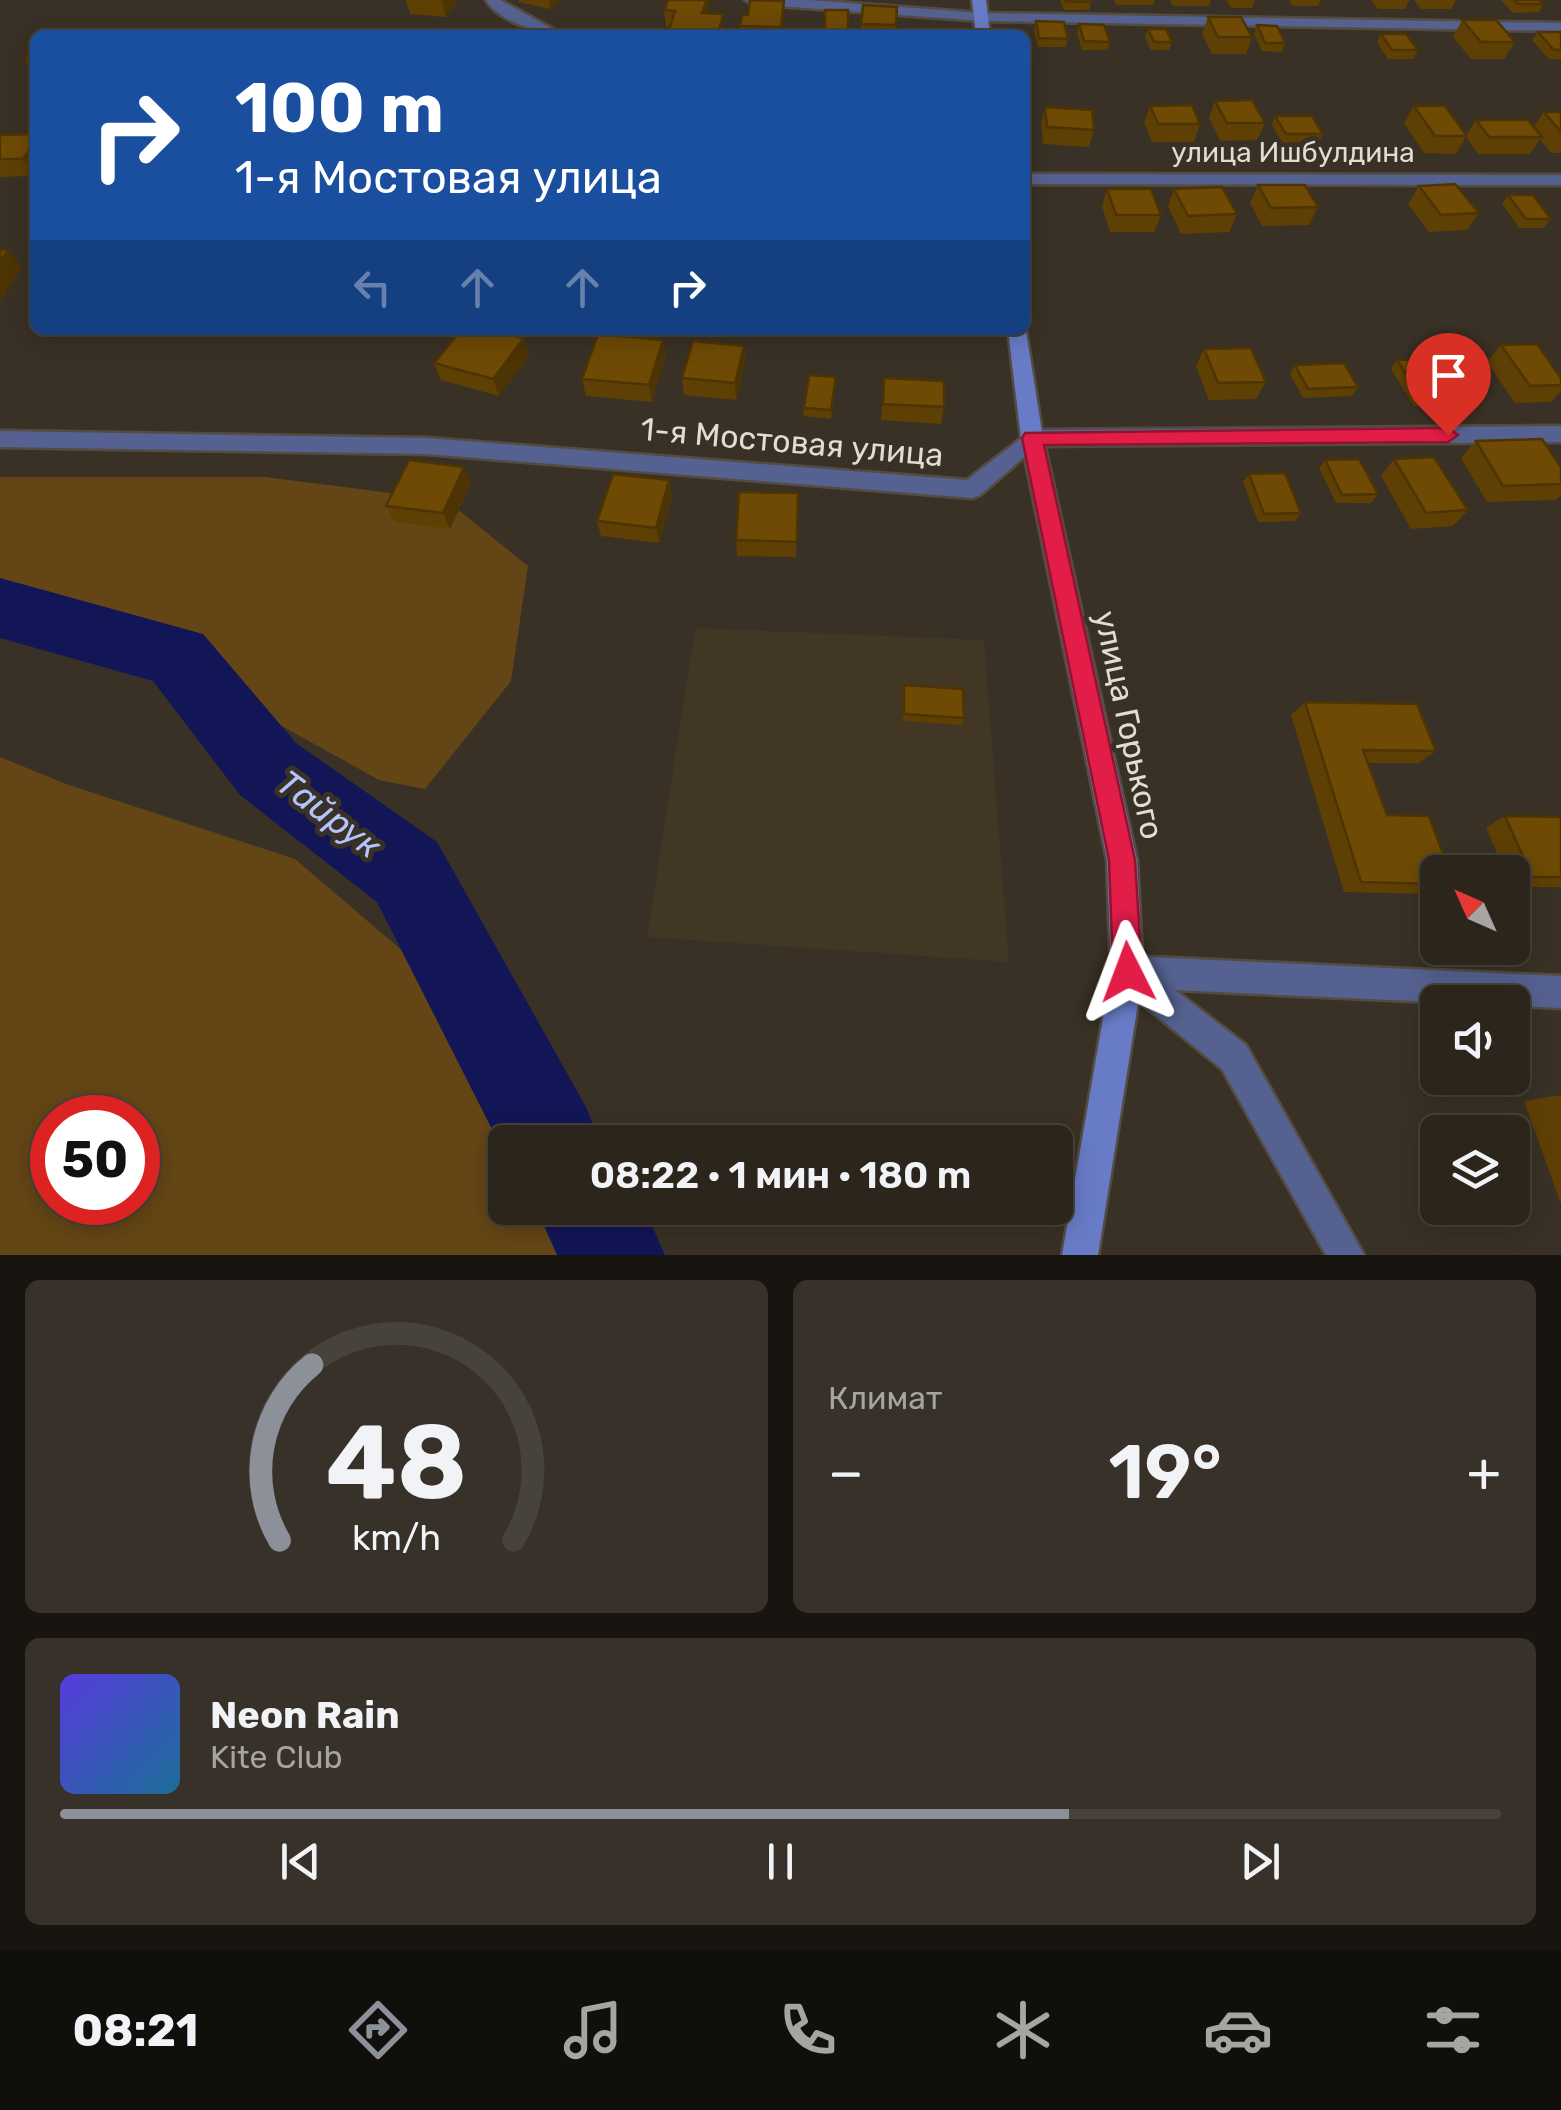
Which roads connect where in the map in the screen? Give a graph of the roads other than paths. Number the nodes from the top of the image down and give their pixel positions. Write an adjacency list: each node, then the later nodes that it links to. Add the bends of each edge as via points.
1 (494, 0): 6 (street)
2 (752, 0): 4 (street)
3 (978, 0): 4 (main road)
4 (981, 17): 5 (street); 7 (main road)
5 (1561, 27)
6 (546, 30)
7 (982, 30)
8 (1030, 179): 9 (street, улица Ишбулдина)
9 (1561, 180)
10 (1019, 335): 12 (main road, улица Горького)
11 (1561, 434): 12 (street)
12 (1032, 438): 13 (street, 1-я Мостовая улица, via 972,489 427,446); 14 (main road, улица Горького, via 1122,860)
13 (0, 439)
14 (1128, 972): 15 (street); 16 (main road, улица Горького); 17 (street, via 1234,1057)
15 (1561, 992)
16 (1080, 1255)
17 (1346, 1255)

